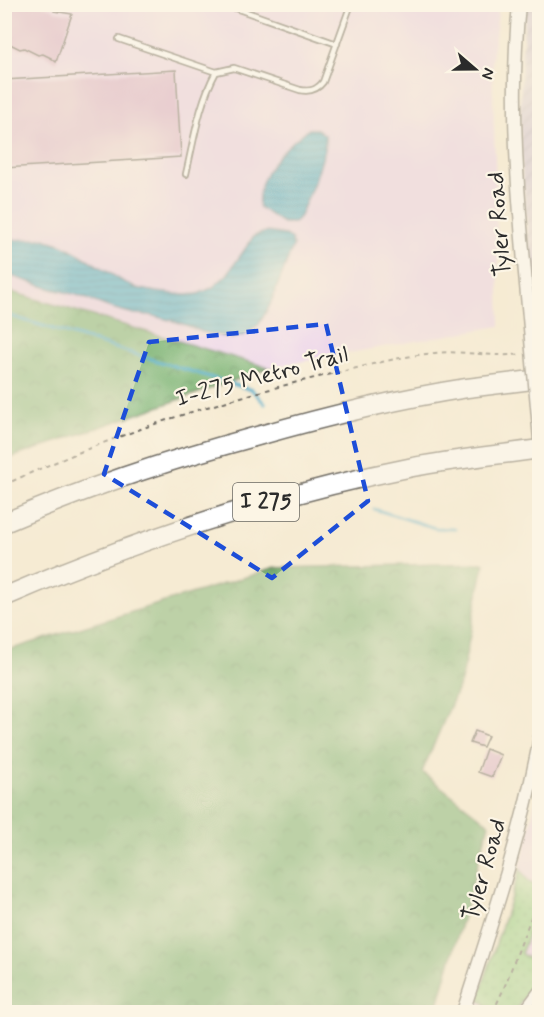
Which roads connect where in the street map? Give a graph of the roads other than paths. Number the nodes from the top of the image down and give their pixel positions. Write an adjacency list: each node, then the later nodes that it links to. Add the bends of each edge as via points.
1 (224, 4): 5 (lane)
2 (351, 4): 5 (lane)
3 (519, 4): 9 (street, Tyler Road, bridge, via 516,151)
4 (118, 39): 6 (lane)
5 (337, 44): 6 (lane, via 323,82 311,91 234,68)
6 (216, 72): 7 (lane, via 199,115)
7 (186, 174)
8 (540, 379): 11 (highway, via 466,388 288,427 128,476)
9 (540, 440)
10 (540, 449): 12 (highway, I 275, via 415,466 299,493 116,552)
11 (4, 523)
12 (4, 597)
13 (540, 736): 15 (street, Tyler Road, via 522,818)
14 (540, 989): 16 (street)
15 (463, 1012)
16 (523, 1012)

